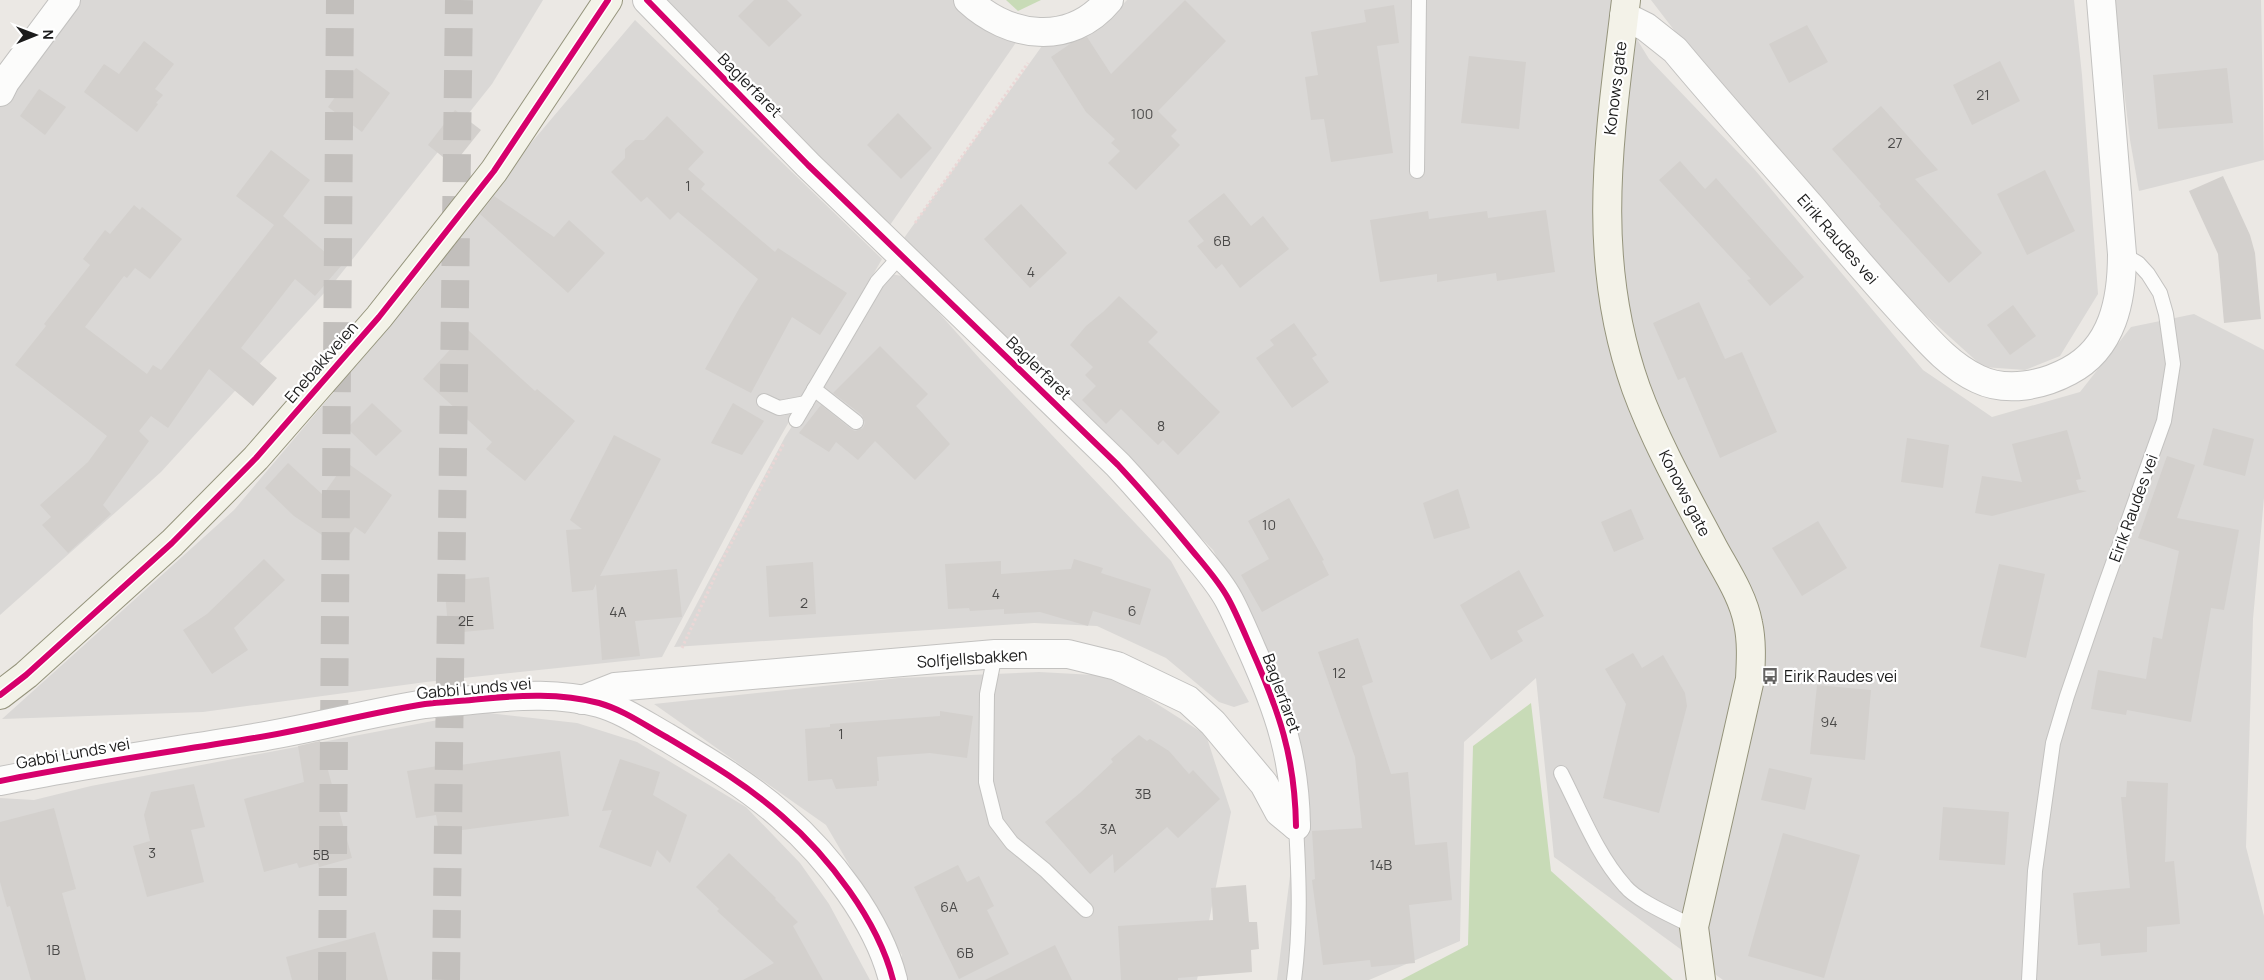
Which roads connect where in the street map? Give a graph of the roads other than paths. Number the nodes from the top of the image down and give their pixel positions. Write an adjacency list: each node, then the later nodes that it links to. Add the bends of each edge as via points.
1 (66, 0): 9 (street)
2 (608, 0): 19 (street, Enebakkveien, via 494,171 379,317 262,450 172,543)
3 (647, 0): 11 (street, Baglerfaret, via 808,165)
4 (968, 0): 5 (street, via 1003,24 1047,33 1085,20)
5 (1109, 0)
6 (1419, 0): 10 (lane)
7 (2101, 0): 12 (street, Eirik Raudes vei)
8 (1625, 8): 12 (street, Eirik Raudes vei, via 1675,50 1873,280 1950,362 1980,380 2013,386 2038,383 2064,374 2091,356 2101,344 2119,304); 25 (street, Konows gate, via 1610,130 1606,204 1608,250 1621,338 1636,388 1656,436 1737,592 1748,622 1752,649 1750,679)
9 (0, 92)
10 (1417, 170)
11 (906, 242): 13 (lane, via 877,282); 23 (street, Baglerfaret, via 1150,499 1229,599 1281,724 1294,782)
12 (2122, 254): 29 (lane, Eirik Raudes vei, via 2138,263 2160,293 2173,364 2164,421 2053,743 2034,871)
13 (814, 389): 15 (lane); 17 (lane)
14 (764, 401): 15 (lane, via 779,408)
15 (806, 403): 16 (lane)
16 (796, 420)
17 (856, 422)
18 (995, 654): 20 (street, Solfjellsbakken, via 615,687); 23 (street, Solfjellsbakken, via 1068,654 1117,666 1188,700 1213,722 1264,784 1279,812); 24 (lane, via 987,694 986,782 996,822 1012,843)
19 (0, 695)
20 (582, 700): 22 (street, Gabbi Lunds vei, via 521,695 426,704 254,738); 26 (street, Gabbi Lunds vei, via 628,715 732,776 786,818 816,849 856,900 888,962)
21 (1561, 773): 25 (lane, via 1604,856 1625,887)
22 (0, 780)
23 (1296, 826): 27 (lane, Baglerfaret, via 1300,897)
24 (1086, 910)
25 (1694, 927): 28 (street, Konows gate)
26 (892, 980)
27 (1294, 980)
28 (1701, 980)
29 (2029, 980)

